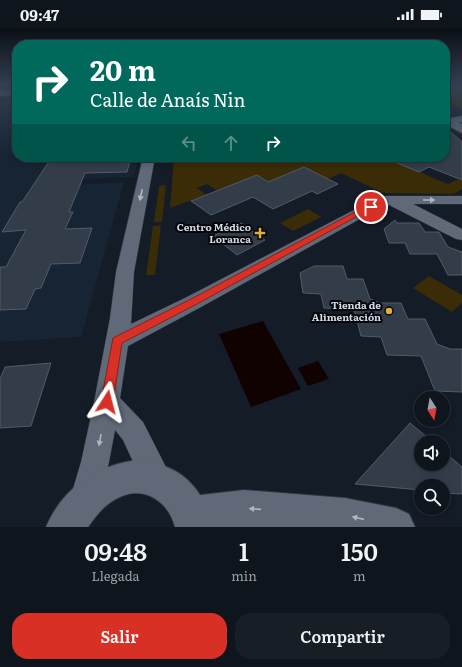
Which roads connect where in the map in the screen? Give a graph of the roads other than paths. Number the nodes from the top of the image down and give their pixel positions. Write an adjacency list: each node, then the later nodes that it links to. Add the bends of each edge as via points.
1 (450, 120): 2 (street)
2 (462, 120)
3 (450, 122): 4 (main road)
4 (462, 129)
5 (148, 162): 9 (street, one-way to 9, via 125,272)
6 (393, 200): 7 (street, one-way to 7); 8 (street); 9 (street, via 384,200)
7 (462, 200)
8 (462, 235)
9 (117, 341): 10 (street)
10 (107, 402): 11 (street, via 133,431); 12 (street, one-way to 12, via 95,462)
11 (157, 479): 12 (main road, via 133,476 108,484); 13 (main road, via 177,492)
12 (75, 514)
13 (193, 520): 14 (main road, one-way to 13, via 345,516 244,508)
14 (396, 527)

